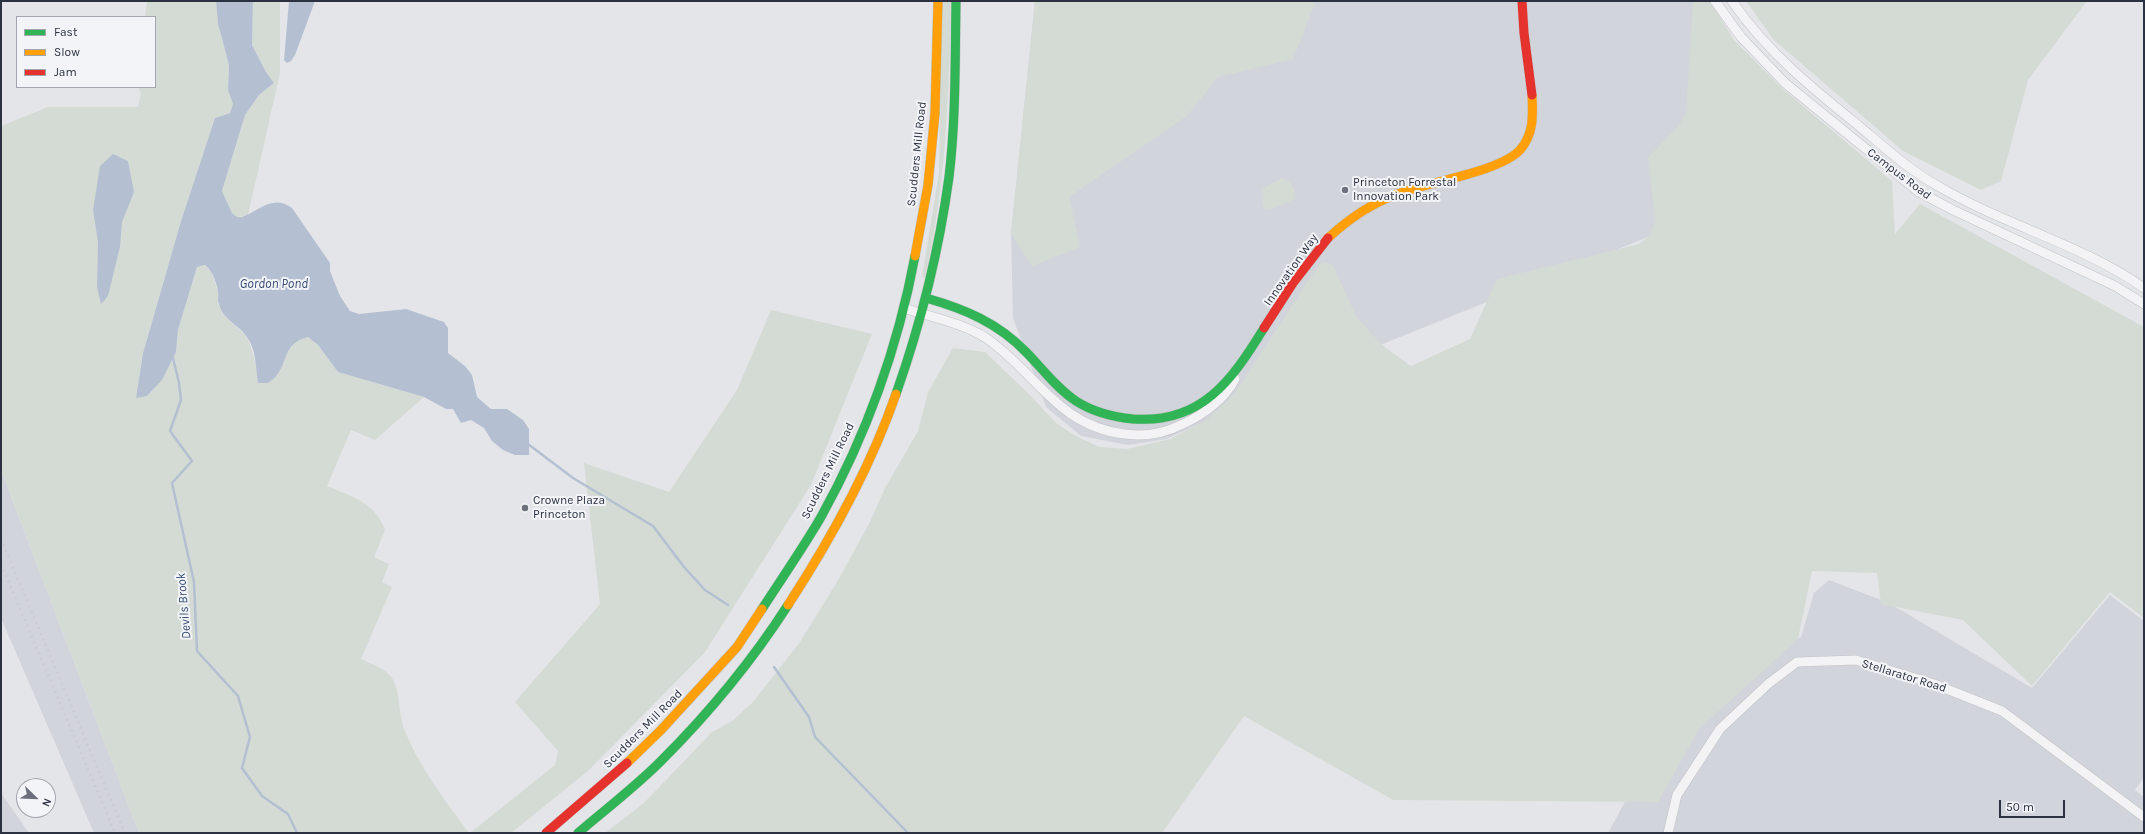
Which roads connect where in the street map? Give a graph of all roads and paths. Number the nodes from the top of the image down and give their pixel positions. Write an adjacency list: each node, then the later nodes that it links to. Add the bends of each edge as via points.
1 (938, 1): 9 (main road, Scudders Mill Road, via 934,113 928,185)
2 (956, 1): 7 (main road, via 955,100 949,179)
3 (1522, 1): 11 (main road, Innovation Way, via 1534,115 1525,144 1517,153 1502,162 1399,193 1367,207 1346,221 1319,247)
4 (1715, 1): 8 (street, Campus Road, via 1741,36 1785,83 1919,192 2115,286)
5 (1732, 1): 6 (street, Campus Road, via 1773,52 1810,86 1917,173 1962,199 2108,267)
6 (2144, 288)
7 (926, 298): 10 (main road); 11 (main road, Innovation Way, via 992,323 1007,334 1070,396 1084,406 1109,416 1154,420 1174,417 1207,401)
8 (2144, 304)
9 (904, 308): 10 (street, Innovation Way); 13 (main road, Scudders Mill Road, via 891,356 853,453 820,516 760,614 736,647 661,730 611,779)
10 (922, 314): 11 (street, Innovation Way, via 968,329 983,337 1001,350 1066,412 1104,431 1114,433 1132,435 1162,432 1196,418 1218,401 1232,384); 14 (main road, via 903,378 878,442 846,510 796,595 746,666 687,733 640,781)
11 (1243, 362)
12 (2144, 817): 15 (street, Stellarator Road, via 2002,711 1934,684 1856,660 1797,662 1768,684 1720,729 1677,794)
13 (546, 833)
14 (578, 833)
15 (1668, 833)

